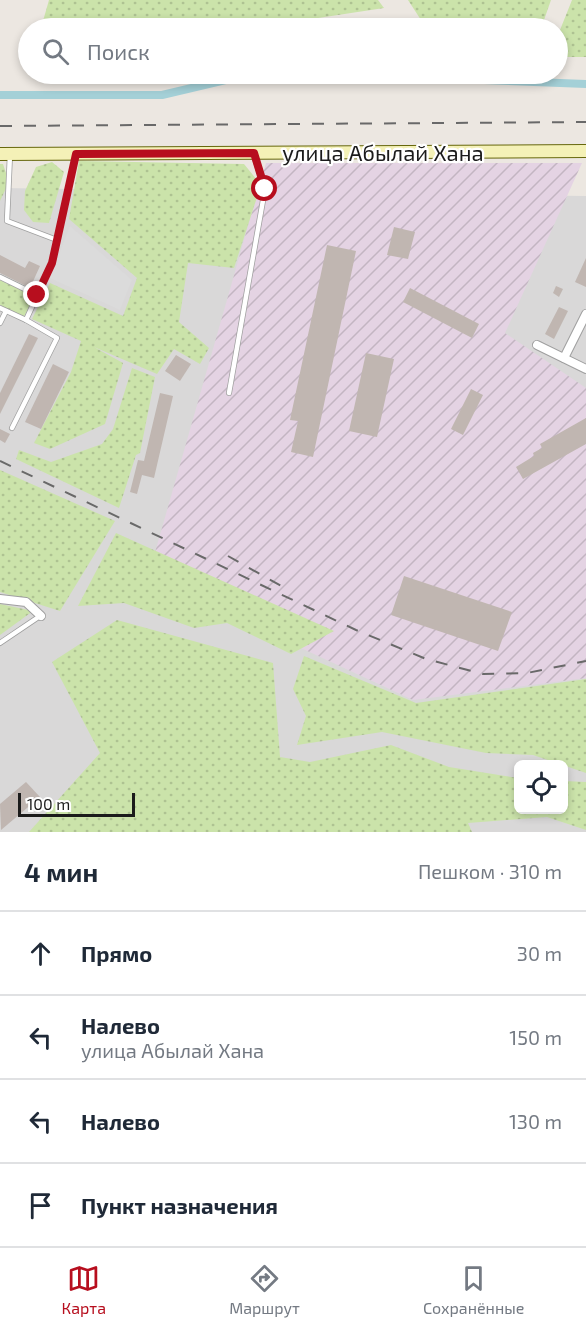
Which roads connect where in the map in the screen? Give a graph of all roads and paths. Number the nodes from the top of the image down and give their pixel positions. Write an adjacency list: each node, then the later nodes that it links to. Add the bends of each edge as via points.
1 (586, 152): 2 (main road, улица Абылай Хана)
2 (254, 153): 4 (main road, улица Абылай Хана); 16 (lane, via 265,189)
3 (5, 154): 4 (main road, улица Абылай Хана); 5 (lane, via 7,221)
4 (76, 154): 5 (lane)
5 (57, 240): 7 (lane, via 52,263)
6 (0, 278): 7 (lane)
7 (37, 295): 11 (lane)
8 (0, 308): 9 (lane)
9 (6, 311): 11 (lane); 12 (lane)
10 (586, 314): 14 (street)
11 (26, 321): 17 (lane, via 57,338)
12 (0, 323)
13 (537, 345): 14 (street)
14 (564, 358): 15 (street)
15 (586, 369)
16 (229, 393)
17 (12, 428)
18 (0, 599): 19 (street, via 26,602)
19 (41, 616): 20 (lane)
20 (0, 643)

